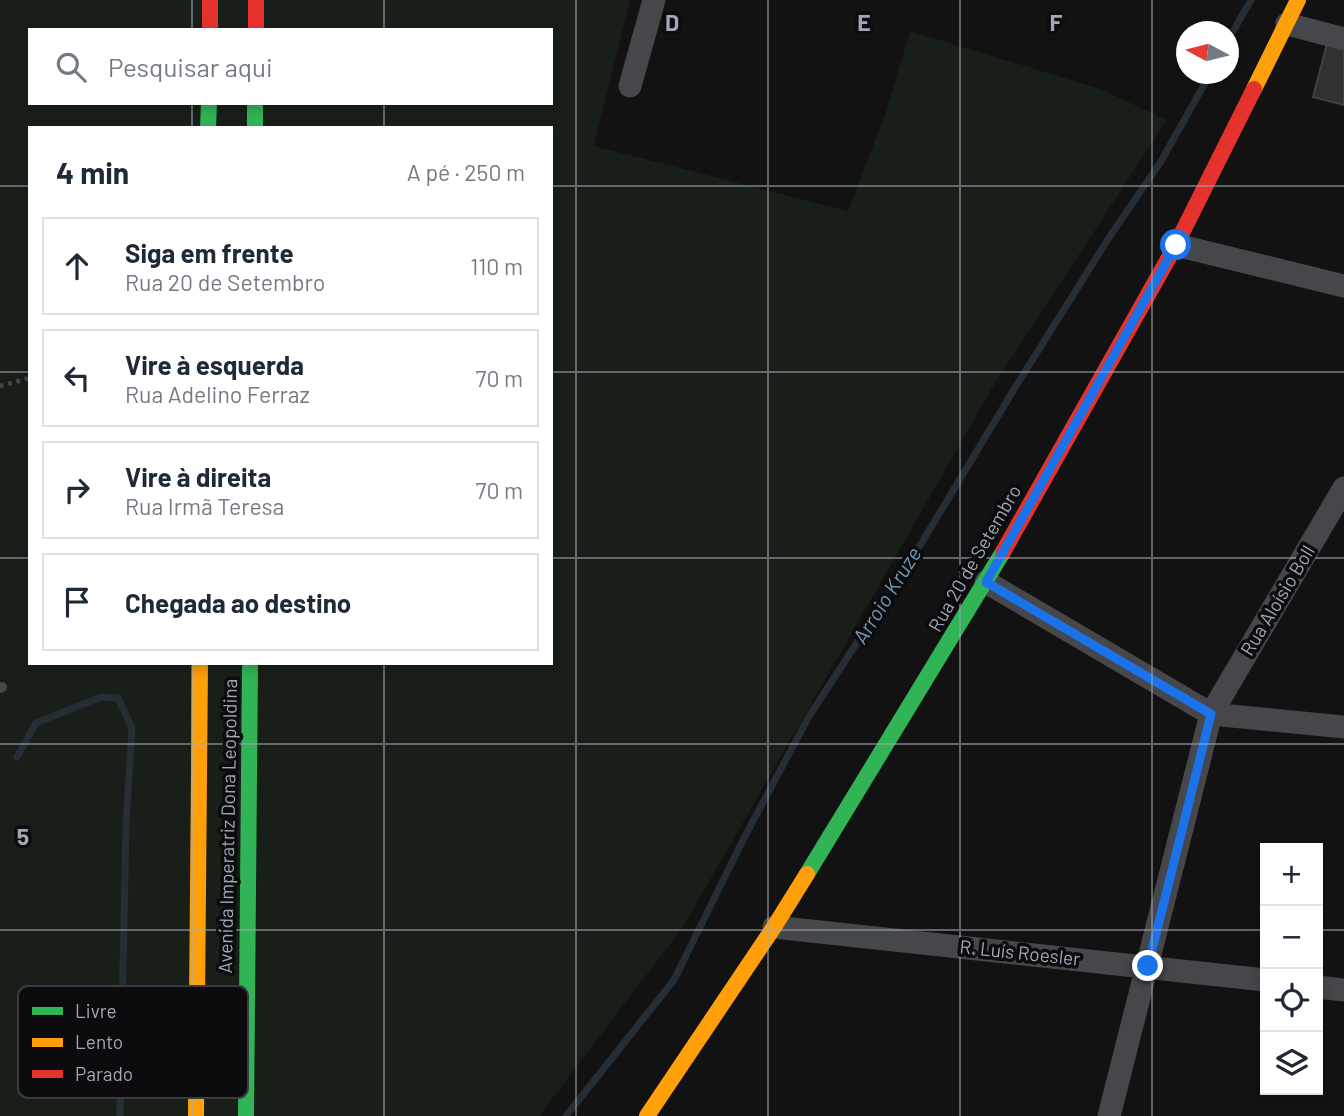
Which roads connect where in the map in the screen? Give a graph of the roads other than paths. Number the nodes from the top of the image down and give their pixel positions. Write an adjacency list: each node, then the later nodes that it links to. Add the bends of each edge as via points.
1 (210, 0): 6 (street)
2 (256, 0): 7 (street)
3 (654, 0): 9 (street)
4 (1298, 0): 5 (street, Rua 20 de Setembro)
5 (1287, 24): 8 (street); 14 (street, Rua 20 de Setembro)
6 (210, 28)
7 (256, 28)
8 (1344, 39)
9 (630, 86)
10 (209, 105): 12 (street)
11 (255, 105): 13 (street)
12 (208, 126)
13 (255, 126)
14 (1176, 245): 15 (street); 17 (street, Rua 20 de Setembro)
15 (1344, 286)
16 (1344, 488): 20 (street, Rua Aloísio Boll)
17 (986, 582): 20 (street); 22 (street, Rua 20 de Setembro)
18 (200, 665): 25 (street, Avenida Imperatriz Dona Leopoldina)
19 (250, 665): 26 (street, Avenida Imperatriz Dona Leopoldina)
20 (1211, 714): 21 (street); 23 (street, Rua Aloísio Boll)
21 (1344, 727)
22 (774, 927): 23 (street, R. Luís Roesler); 33 (street, Rua 20 de Setembro)
23 (1148, 966): 24 (street, R. Luís Roesler); 34 (street, Rua Aloísio Boll)
24 (1260, 979)
25 (197, 986)
26 (247, 986)
27 (1323, 988): 28 (street)
28 (1344, 990)
29 (196, 1098): 31 (street, Avenida Imperatriz Dona Leopoldina)
30 (246, 1098): 32 (street, Avenida Imperatriz Dona Leopoldina)
31 (196, 1116)
32 (246, 1116)
33 (647, 1116)
34 (1109, 1116)

